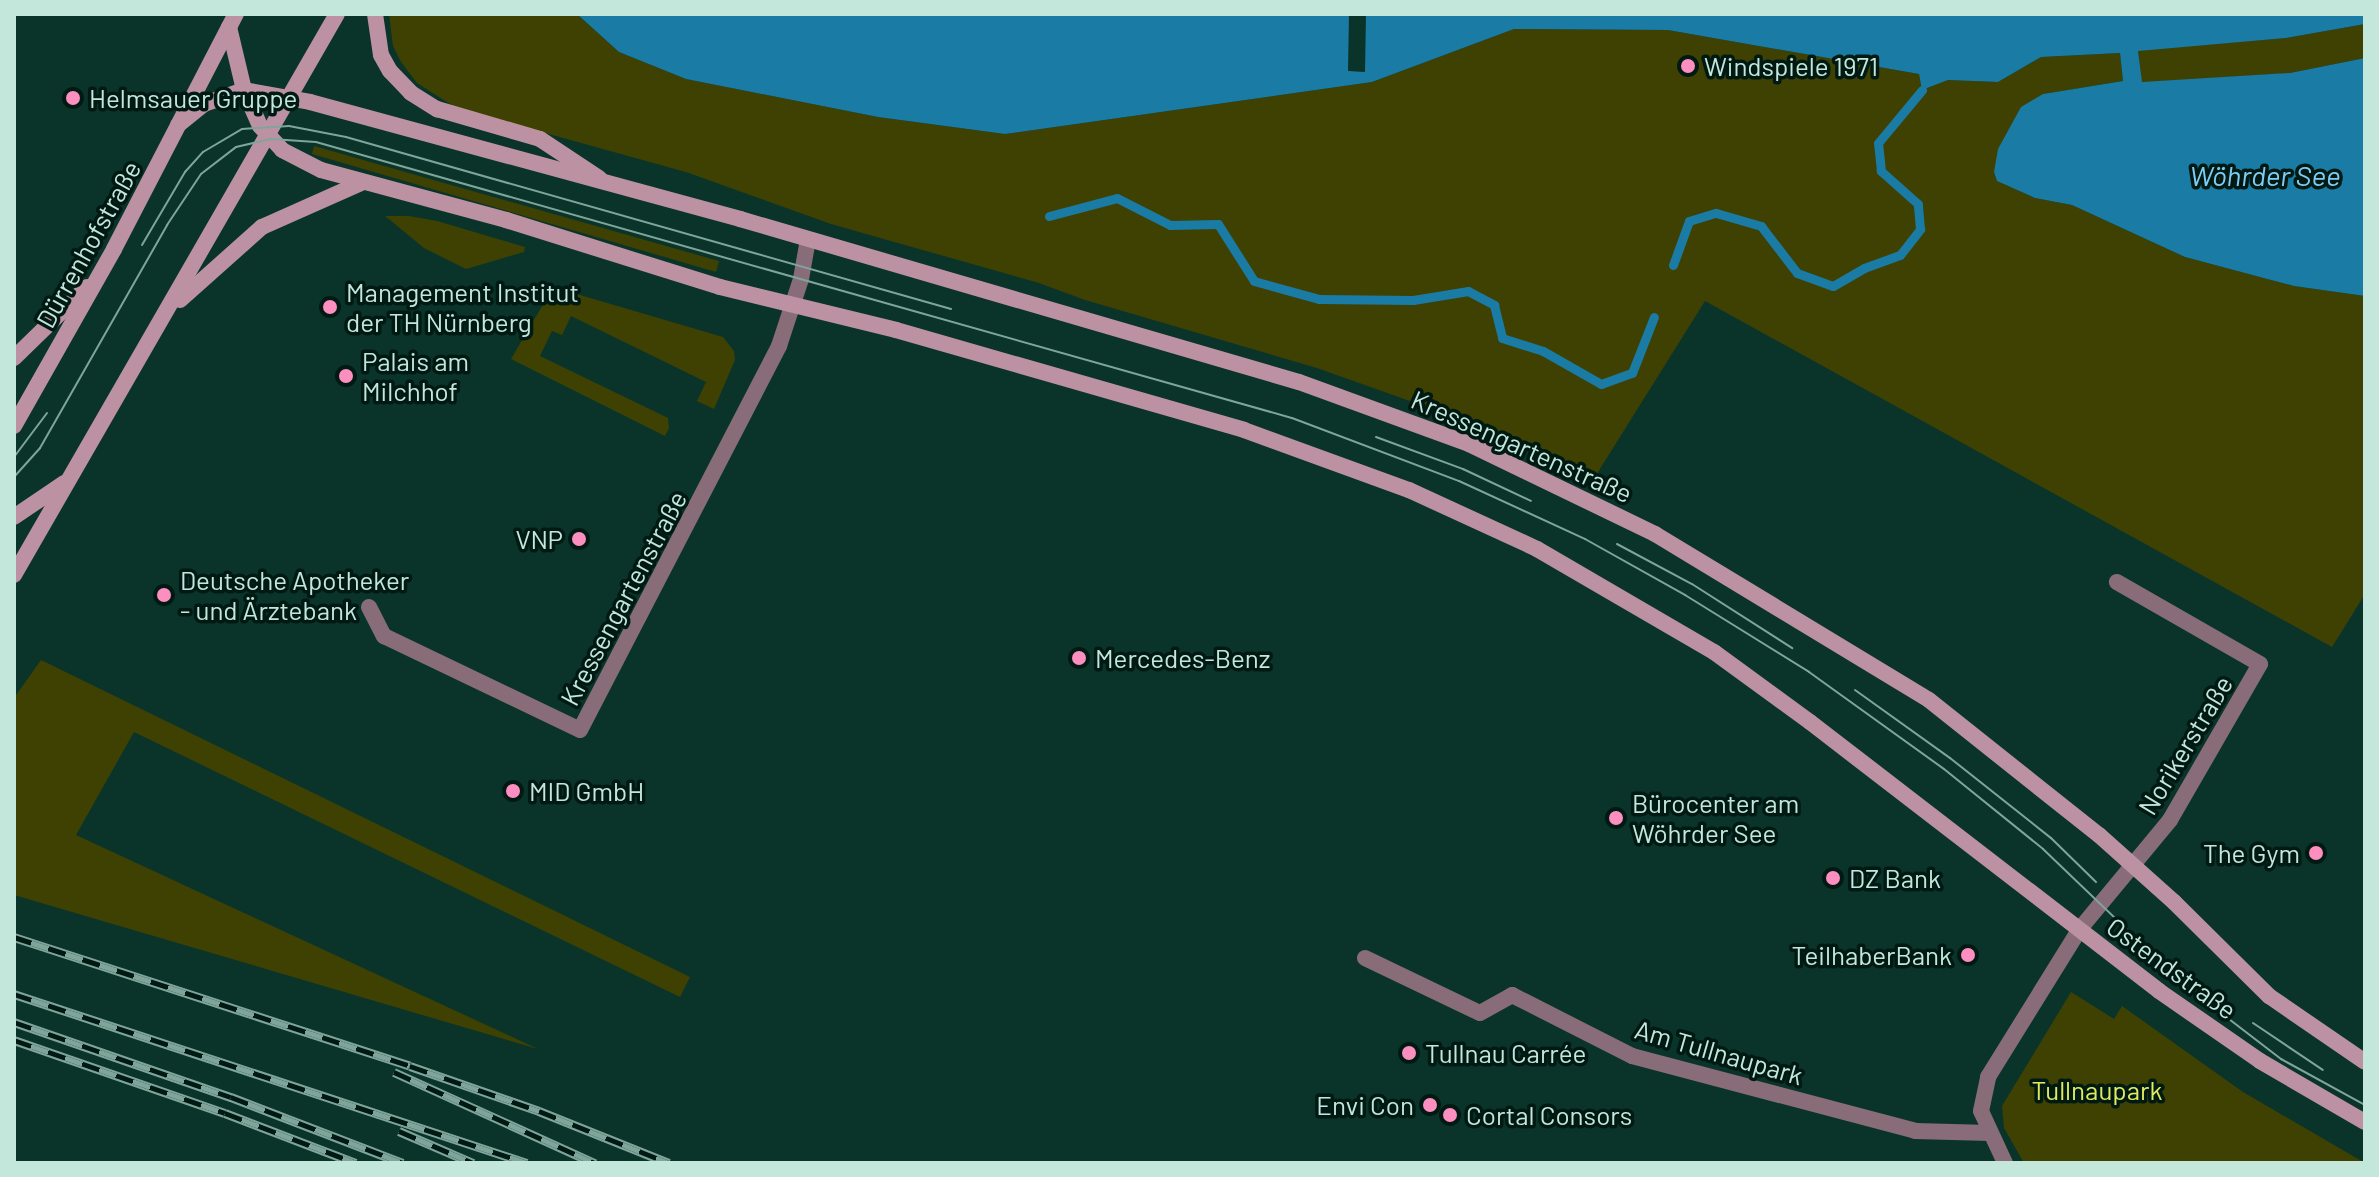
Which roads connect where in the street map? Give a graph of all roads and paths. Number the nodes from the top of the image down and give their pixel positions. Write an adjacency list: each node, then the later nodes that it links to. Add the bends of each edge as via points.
1 (337, 14): 5 (main road)
2 (375, 14): 9 (main road, Kressengartenstraße, via 381,55 411,93 437,109 540,139)
3 (232, 20): 4 (main road); 6 (main road, Dürrenhofstraße)
4 (244, 90): 5 (main road, Kressengartenstraße); 6 (main road, Kressengartenstraße, via 204,104); 7 (main road)
5 (288, 97): 7 (main road); 9 (main road, Kressengartenstraße)
6 (178, 125): 11 (main road, Dürrenhofstraße)
7 (268, 135): 8 (main road, via 295,158); 13 (main road)
8 (361, 183): 12 (main road, via 455,205); 13 (main road, via 262,227)
9 (613, 187): 10 (main road, Kressengartenstraße)
10 (808, 240): 12 (street, Kressengartenstraße); 21 (main road, Kressengartenstraße, via 1299,382 1469,444 1548,480 1668,542 1909,686 2039,784)
11 (99, 275): 14 (main road); 15 (main road, Dürrenhofstraße)
12 (794, 305): 20 (street, Kressengartenstraße, via 768,368 580,730 384,636); 22 (main road, via 1290,444 1409,490 1537,549 1667,622 1750,677)
13 (167, 312): 16 (main road)
14 (14, 358)
15 (14, 426)
16 (69, 479): 17 (main road); 18 (main road)
17 (14, 517)
18 (14, 575)
19 (2117, 582): 21 (street, Norikerstraße, via 2260,664 2184,798)
20 (369, 607)
21 (2133, 865): 22 (street, Ostendstraße); 24 (main road, Ostendstraße, via 2269,996)
22 (2079, 930): 25 (main road, Ostendstraße, via 2260,1061); 26 (street, via 1988,1077 1981,1111)
23 (1365, 958): 26 (street, Am Tullnaupark, via 1480,1013 1512,995 1632,1056 1915,1131)
24 (2365, 1062)
25 (2365, 1122)
26 (1990, 1133): 27 (street)
27 (2005, 1163)

